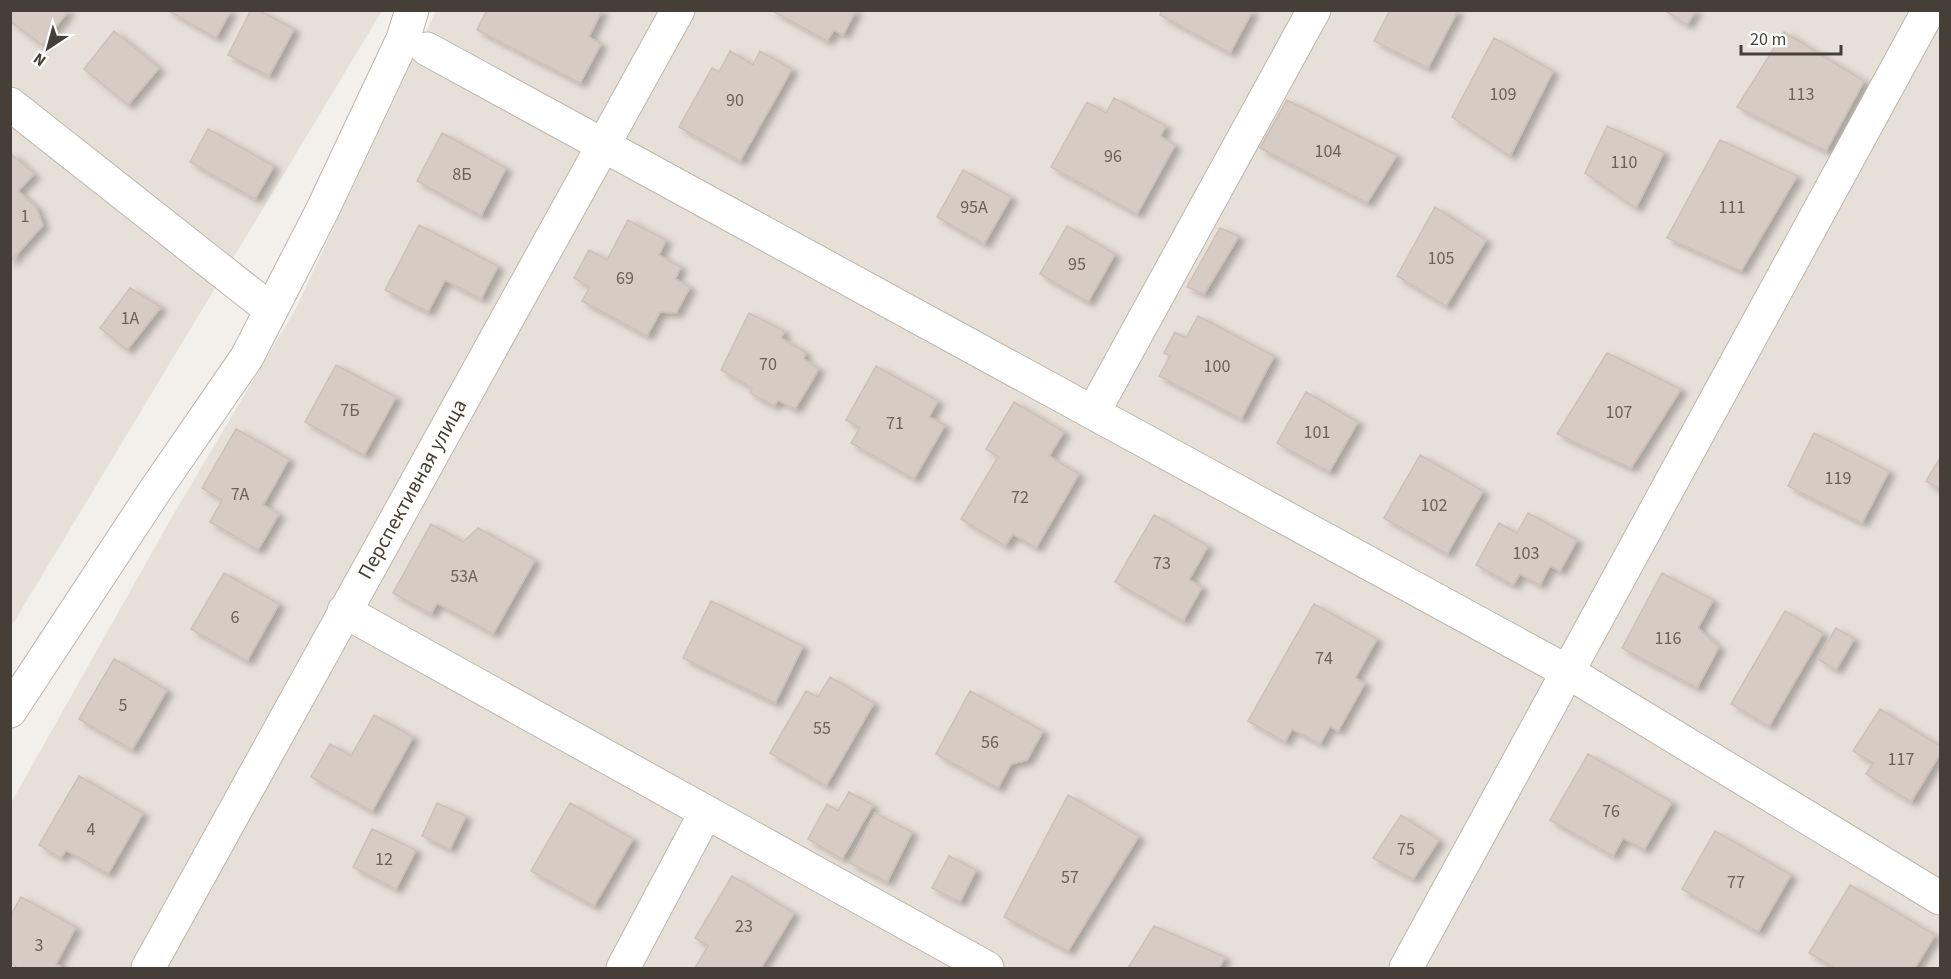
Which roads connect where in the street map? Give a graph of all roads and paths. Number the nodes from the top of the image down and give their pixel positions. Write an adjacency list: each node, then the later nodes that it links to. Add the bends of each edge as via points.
1 (412, 10): 8 (street, via 403,39)
2 (678, 10): 7 (street, Перспективная улица)
3 (1314, 10): 9 (street)
4 (1927, 24): 11 (street)
5 (427, 49): 7 (street)
6 (10, 104): 8 (street)
7 (603, 147): 9 (street); 10 (street, Перспективная улица)
8 (271, 310): 12 (street, via 247,357)
9 (1094, 411): 11 (street)
10 (344, 611): 13 (street); 15 (street, Перспективная улица)
11 (1568, 672): 14 (street); 18 (street)
12 (10, 711)
13 (706, 812): 16 (street); 17 (street)
14 (1941, 898)
15 (148, 969)
16 (623, 969)
17 (987, 969)
18 (1406, 969)

